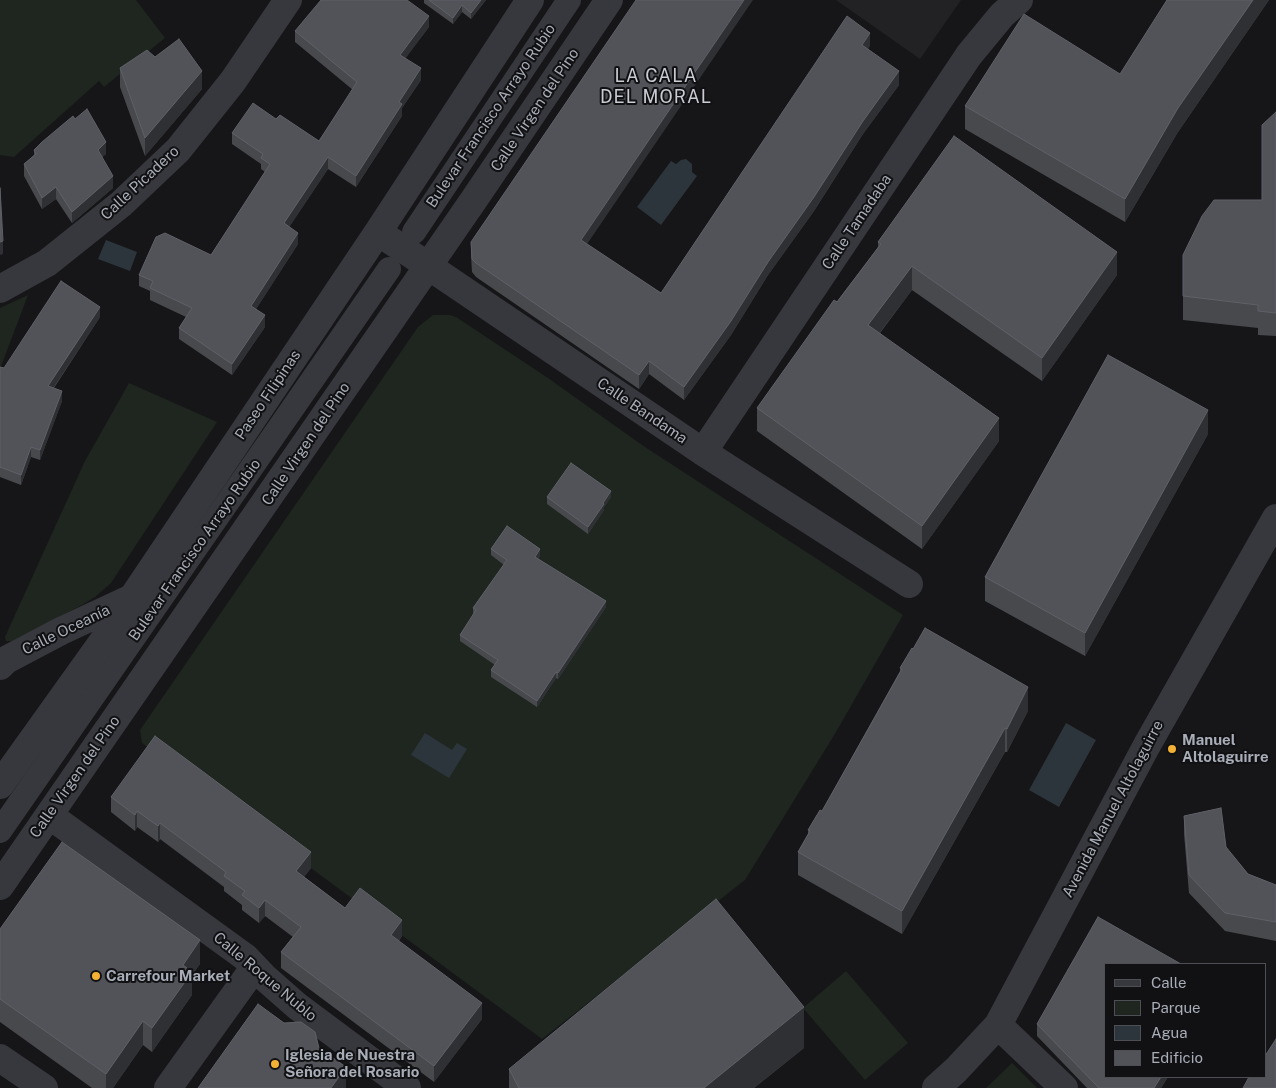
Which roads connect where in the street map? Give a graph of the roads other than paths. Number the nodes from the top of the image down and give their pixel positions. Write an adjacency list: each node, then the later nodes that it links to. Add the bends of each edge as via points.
1 (287, 0): 10 (street, Calle Picadero, via 233,81 166,163 121,204 47,262)
2 (530, 0): 6 (street, Paseo Filipinas)
3 (569, 0): 7 (street, Bulevar Francisco Arrayo Rubio)
4 (609, 0): 8 (street, Calle Virgen del Pino)
5 (1019, 0): 11 (street, Calle Tamadaba, via 1002,15 970,56)
6 (378, 232): 8 (street, Calle Bandama); 14 (street, Paseo Filipinas)
7 (414, 232)
8 (428, 266): 11 (street, Calle Bandama); 17 (street, Calle Virgen del Pino)
9 (389, 269): 18 (street, Bulevar Francisco Arrayo Rubio)
10 (0, 289)
11 (703, 452): 13 (street, Calle Bandama)
12 (1276, 518): 21 (street, Avenida Manuel Altolaguirre, via 1147,745)
13 (909, 584)
14 (133, 597): 15 (street, Calle Oceanía, via 53,635); 16 (street, Paseo Filipinas)
15 (0, 666)
16 (0, 785)
17 (49, 815): 19 (street, Calle Virgen del Pino); 20 (street, Calle Roque Nublo, via 245,957)
18 (0, 831)
19 (0, 886)
20 (254, 968): 24 (street); 25 (street, Calle Roque Nublo, via 297,1006)
21 (998, 1025): 26 (street, Avenida Manuel Altolaguirre); 27 (street)
22 (0, 1058): 23 (street)
23 (44, 1088)
24 (168, 1088)
25 (407, 1088)
26 (936, 1088)
27 (1064, 1088)

